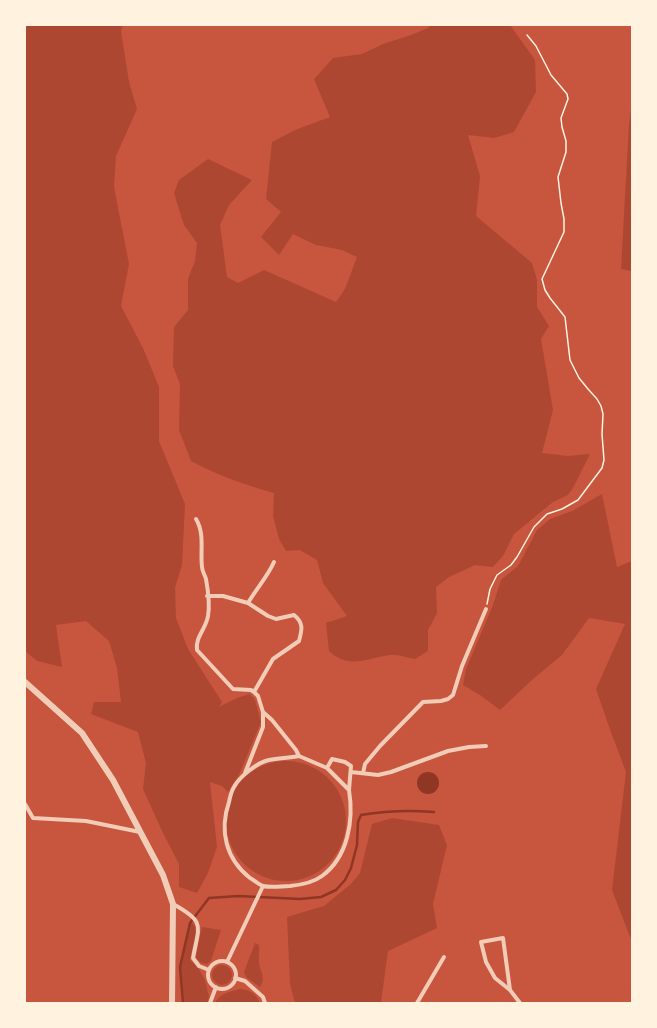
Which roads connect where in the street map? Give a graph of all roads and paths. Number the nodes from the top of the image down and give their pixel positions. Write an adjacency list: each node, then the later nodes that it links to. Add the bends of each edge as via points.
1 (527, 35): 6 (path, via 568,99 561,118 566,152 558,177 564,232 542,279 545,290 565,318 570,360 579,378 597,399 604,414 604,460 602,468 578,500 547,514 534,527 518,557 497,575 490,589)
2 (196, 519): 4 (street, via 200,527 202,568 206,579)
3 (274, 562): 5 (street, via 270,572)
4 (207, 596): 5 (street, via 223,596); 8 (street, via 208,618 198,638 197,650 233,689)
5 (248, 602): 8 (street, via 276,619 294,615 300,620 302,629 299,641 274,659)
6 (486, 610): 14 (street, via 462,666 453,695 440,701 423,702 380,746 365,764)
7 (25, 682): 18 (street, via 82,733 113,780)
8 (254, 692): 9 (street, via 258,696)
9 (263, 712): 11 (street); 15 (street, via 263,727)
10 (486, 746): 14 (street, via 448,751 378,775)
11 (299, 756): 12 (street); 15 (street, via 268,760)
12 (327, 768): 13 (street, via 332,760 345,762 351,766); 16 (street)
13 (351, 772): 14 (street); 16 (street)
14 (363, 773)
15 (245, 774): 19 (street, via 234,787 227,807 225,841 234,862)
16 (349, 790): 19 (street, via 351,811 346,843 331,868 310,882 280,887)
17 (25, 804): 18 (street, via 33,818 86,821)
18 (140, 832): 20 (street, via 163,875)
19 (263, 886): 22 (street)
20 (173, 904): 23 (street, via 196,921 199,932 193,958 200,966); 27 (street)
21 (444, 957): 30 (street)
22 (227, 962): 23 (street, via 218,962); 24 (street, via 234,969)
23 (209, 970): 25 (street, via 208,978)
24 (235, 978): 25 (street, via 228,987); 29 (street, via 245,981 263,997)
25 (216, 987): 28 (street)
26 (510, 990): 26 (street, via 503,938 480,942 489,967 496,978); 31 (street)
27 (172, 1003)
28 (210, 1003)
29 (265, 1003)
30 (417, 1003)
31 (520, 1003)

